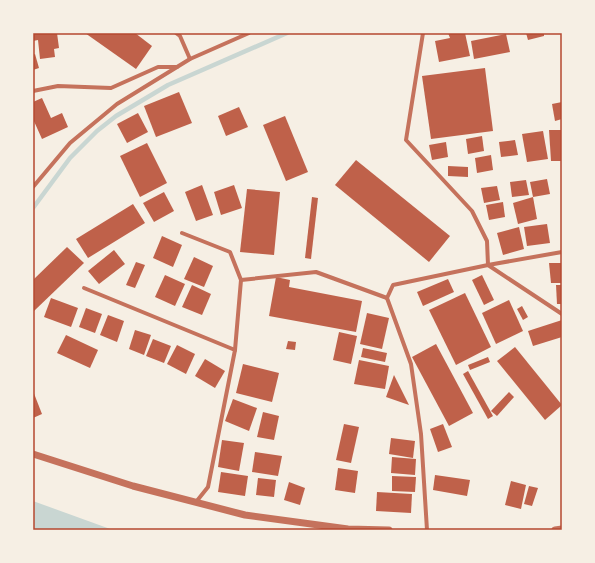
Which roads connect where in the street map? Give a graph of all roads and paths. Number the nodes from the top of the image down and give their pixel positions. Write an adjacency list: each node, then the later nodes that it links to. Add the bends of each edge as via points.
1 (176, 33): 4 (street, via 180,36)
2 (249, 33): 4 (street)
3 (423, 33): 10 (street, via 406,140 472,211 487,241)
4 (190, 59): 5 (street)
5 (178, 66): 6 (street, via 158,67 111,88 58,86); 7 (street, via 117,104 70,143)
6 (33, 91)
7 (33, 187)
8 (182, 233): 11 (street, via 230,252)
9 (562, 252): 10 (street)
10 (488, 265): 13 (street, via 393,285); 14 (street)
11 (241, 280): 13 (street, via 316,272); 15 (street)
12 (84, 288): 15 (street)
13 (387, 298): 20 (street, via 411,364 421,434)
14 (562, 314)
15 (235, 350): 17 (street, via 208,488)
16 (33, 454): 17 (street, via 133,486)
17 (196, 502): 19 (street, via 245,515 348,529)
18 (562, 529): 21 (street)
19 (389, 530)
20 (427, 530)
21 (554, 530)

